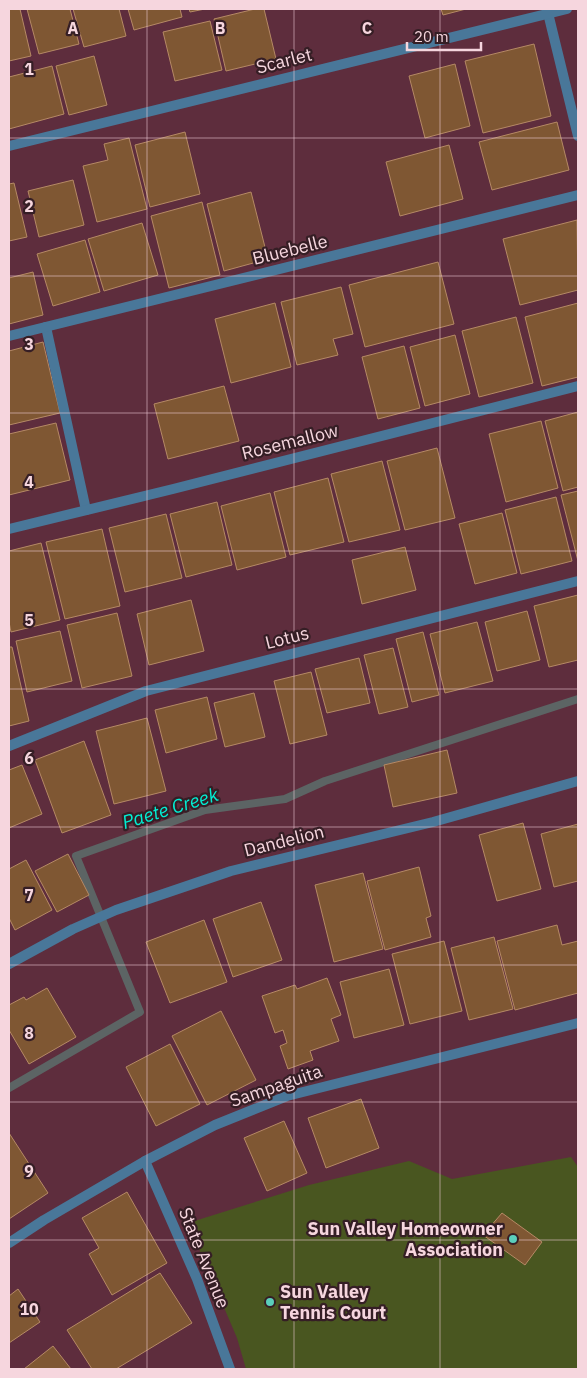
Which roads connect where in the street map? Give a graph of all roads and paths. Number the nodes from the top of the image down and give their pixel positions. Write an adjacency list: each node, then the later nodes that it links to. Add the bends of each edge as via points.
1 (567, 9): 2 (street, Scarlet)
2 (548, 11): 3 (street); 4 (street, Scarlet)
3 (578, 136)
4 (9, 146)
5 (578, 195): 6 (street, Bluebelle)
6 (46, 327): 7 (street, Bluebelle); 9 (street)
7 (9, 336)
8 (578, 386): 9 (street, Rosemallow)
9 (86, 510): 10 (street, Rosemallow)
10 (9, 529)
11 (578, 581): 12 (street, Lotus, via 146,691)
12 (9, 746)
13 (578, 781): 14 (street, Dandelion, via 433,822 231,871 116,910)
14 (9, 964)
15 (578, 1023): 16 (street, Sampaguita, via 287,1096 215,1125)
16 (145, 1161): 17 (street, Sampaguita); 18 (street, State Avenue, via 197,1279)
17 (9, 1243)
18 (230, 1369)

